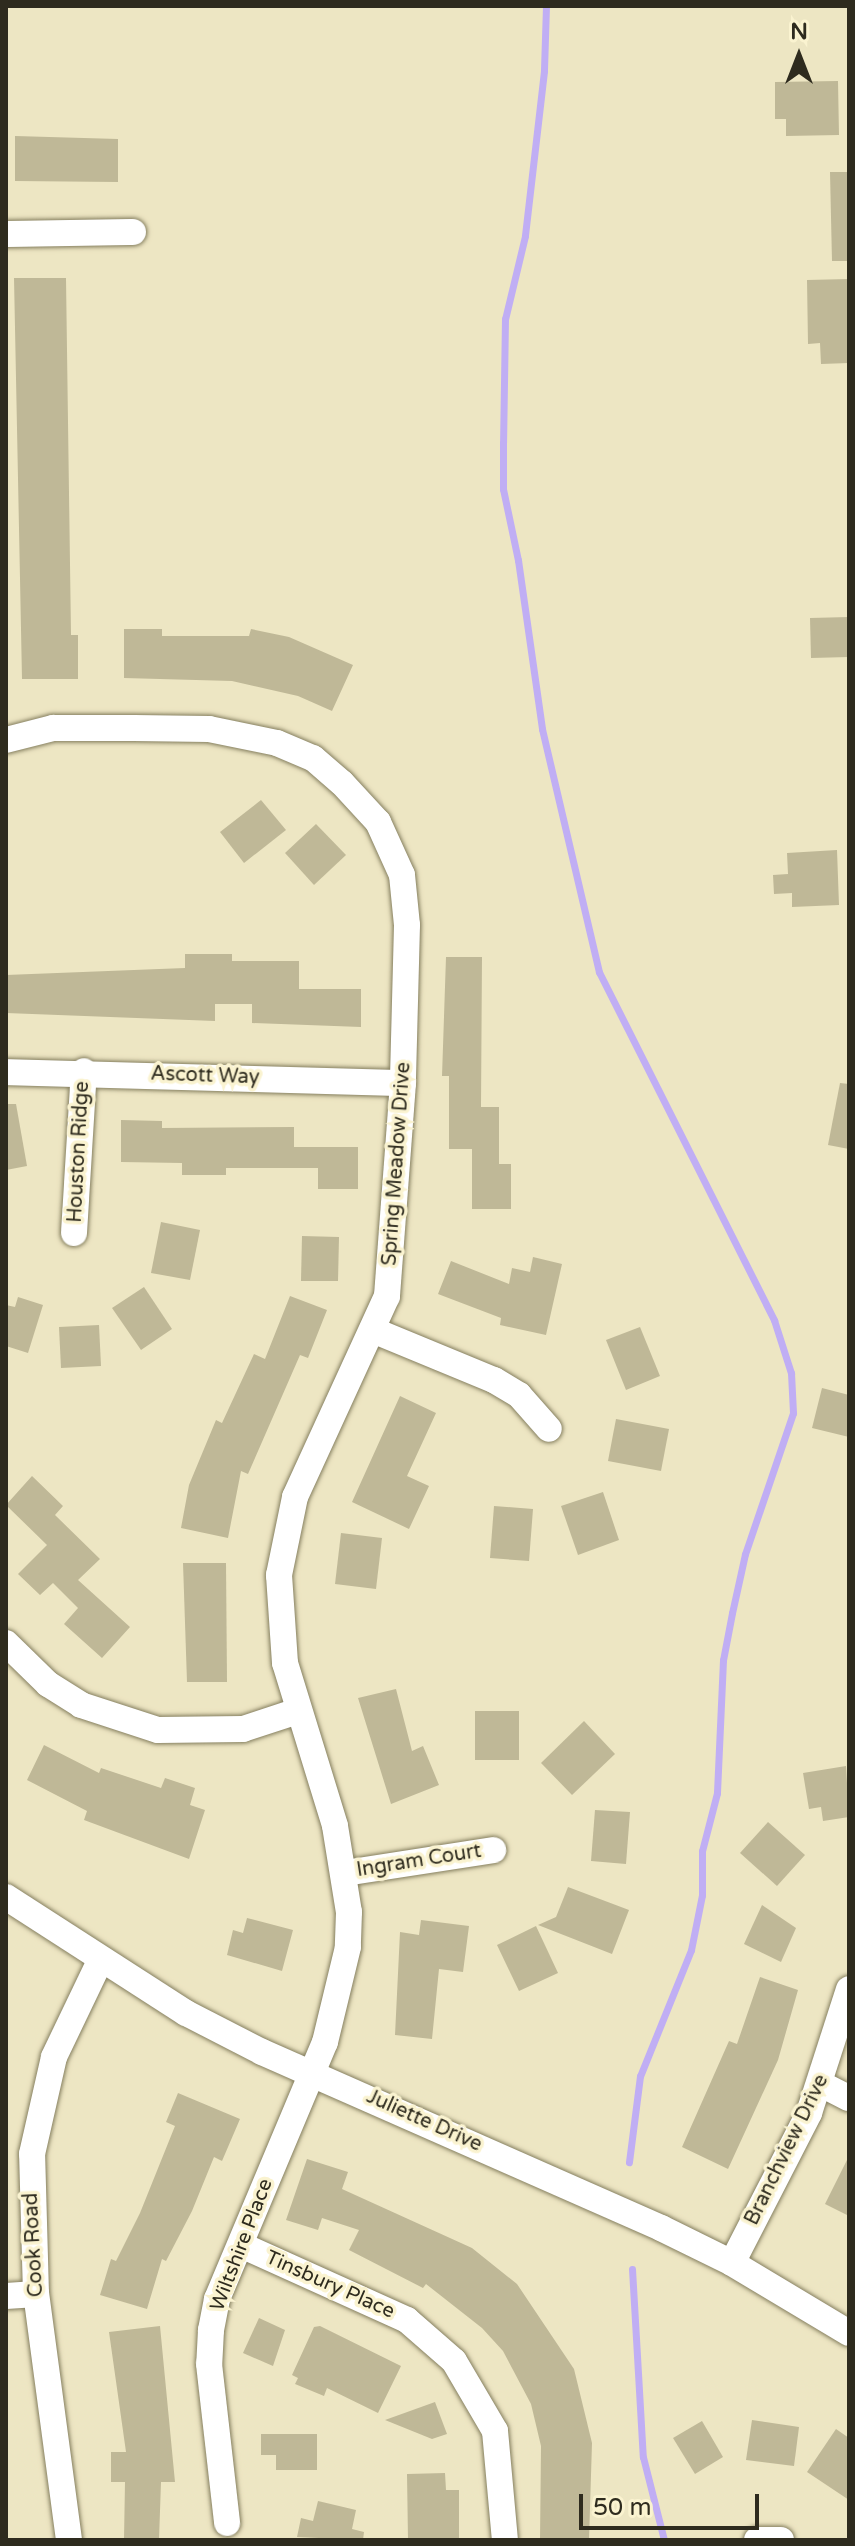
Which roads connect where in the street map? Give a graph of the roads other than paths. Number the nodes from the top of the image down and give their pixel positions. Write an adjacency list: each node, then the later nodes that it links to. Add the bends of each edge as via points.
1 (133, 232): 2 (street)
2 (6, 234)
3 (6, 740): 6 (street, Spring Meadow Drive, via 53,728 209,729 277,743 313,758 342,783 378,822 402,875)
4 (84, 1071): 5 (street, Ascott Way); 6 (street, Ascott Way); 7 (street, Houston Ridge)
5 (6, 1072)
6 (403, 1083): 8 (street, Spring Meadow Drive, via 394,1252)
7 (74, 1233)
8 (375, 1331): 9 (street, via 494,1380 519,1395); 11 (street, Spring Meadow Drive, via 311,1457 285,1534 279,1617)
9 (549, 1429)
10 (6, 1643): 11 (street, via 48,1684 81,1705 158,1730 243,1729)
11 (298, 1711): 13 (street, Spring Meadow Drive)
12 (493, 1850): 13 (street, Ingram Court)
13 (345, 1873): 17 (street, Spring Meadow Drive, via 348,1947 340,1993)
14 (6, 1897): 15 (street, Juliette Drive)
15 (100, 1961): 17 (street, Juliette Drive, via 211,2026); 22 (street, Cook Road, via 54,2057 39,2107 30,2195)
16 (849, 1989): 18 (street, Branchview Drive)
17 (310, 2070): 20 (street, Wiltshire Place); 21 (street, Juliette Drive)
18 (821, 2084): 19 (street); 21 (street, Branchview Drive)
19 (849, 2098)
20 (241, 2245): 25 (street, Wiltshire Place, via 217,2299 210,2342); 27 (street, Tinsbury Place, via 407,2320 454,2361 495,2431)
21 (732, 2263): 24 (street, Juliette Drive)
22 (36, 2294): 23 (street); 26 (street, Cook Road)
23 (6, 2296)
24 (849, 2333)
25 (227, 2523)
26 (69, 2540)
27 (505, 2540)
28 (757, 2540): 29 (street)
29 (781, 2540)

